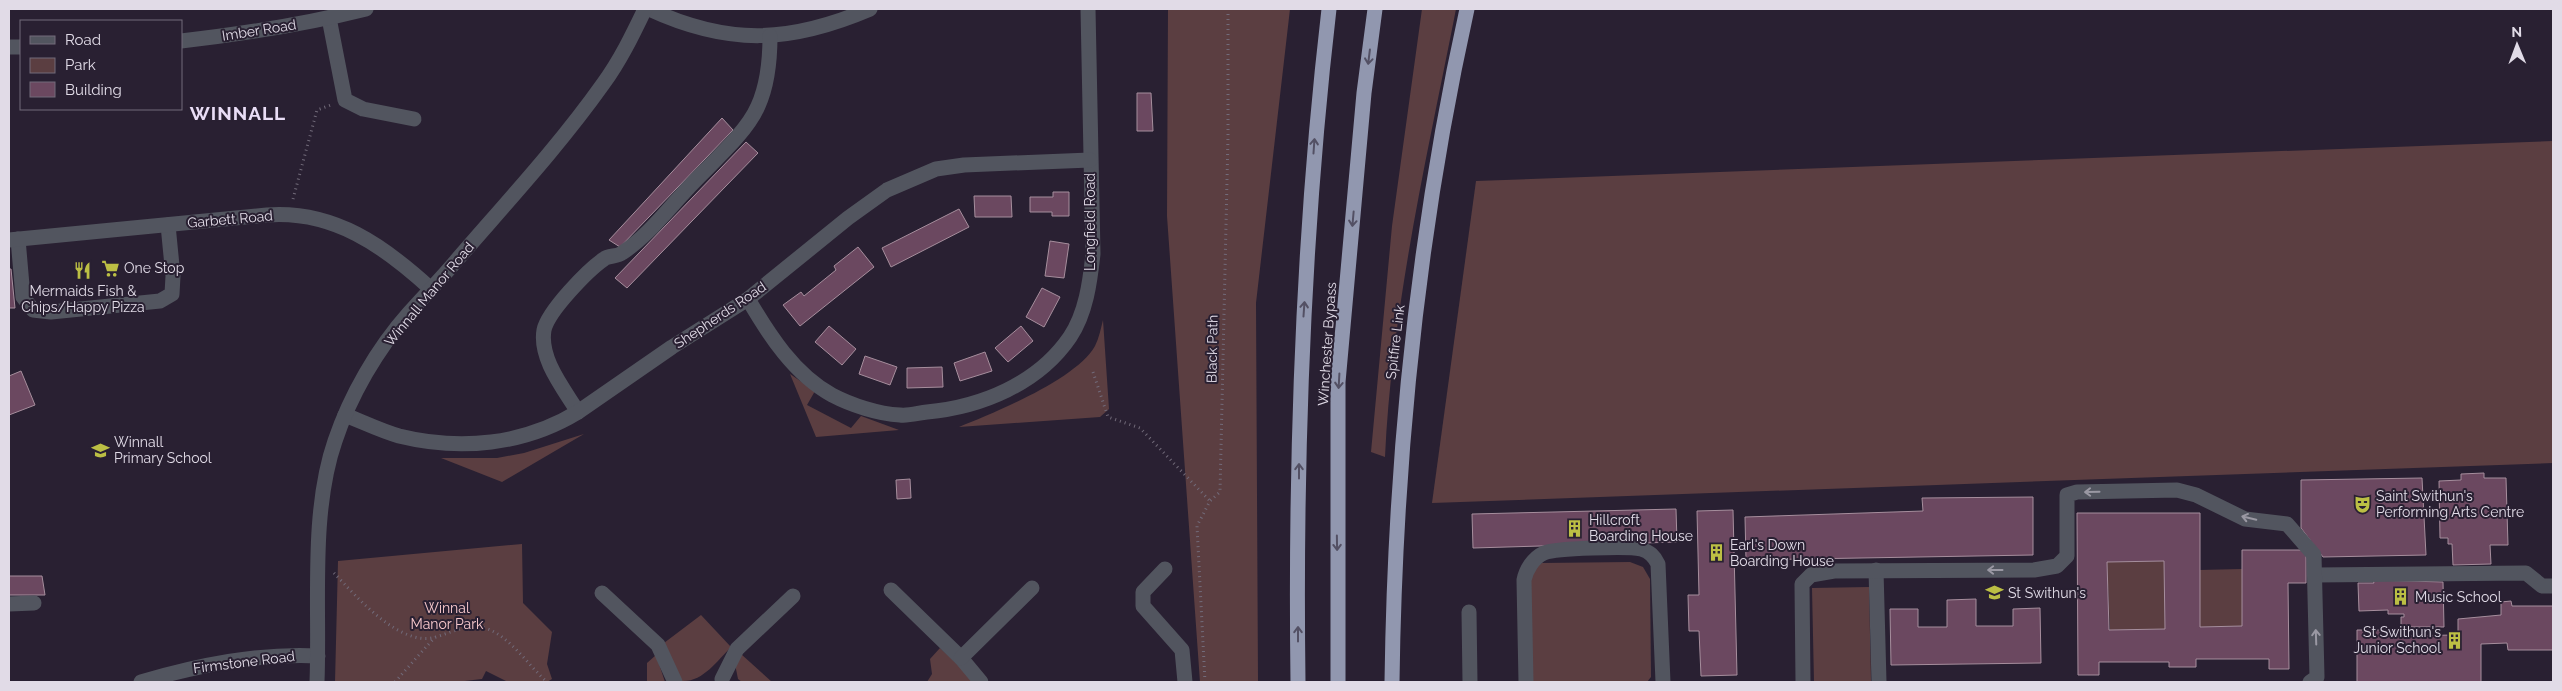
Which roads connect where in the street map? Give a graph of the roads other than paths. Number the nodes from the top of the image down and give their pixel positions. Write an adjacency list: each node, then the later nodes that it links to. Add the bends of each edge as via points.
1 (366, 9): 9 (street, Imber Road)
2 (645, 9): 16 (street, Winnall Manor Road, via 604,83)
3 (649, 9): 10 (street, via 672,20 714,31)
4 (870, 9): 10 (street, via 824,26 790,35)
5 (1088, 9): 13 (street, Longfield Road)
6 (1329, 9): 39 (highway, Winchester Bypass, one-way to 6, via 1299,435 1304,318 1316,122)
7 (1375, 9): 40 (highway, Winchester Bypass, one-way to 40, via 1364,93 1338,382)
8 (1466, 9): 41 (highway, Spitfire Link, via 1449,90 1419,281 1407,384 1399,476)
9 (329, 18): 11 (street, Imber Road); 12 (street, via 345,100 363,109)
10 (770, 36): 18 (street, via 770,64 758,108 738,134 641,237 620,255 605,258 549,316 543,345 548,360)
11 (182, 41)
12 (414, 119)
13 (1090, 160): 17 (street, Shepherds Road, via 936,169 888,190); 17 (street, Longfield Road, via 1092,254 1082,313 1070,337 1037,371 979,403 900,415 864,408 832,395 808,378 786,355 768,333)
14 (168, 225): 15 (street, Garbett Road); 15 (street, via 172,294 160,301 51,312 33,310 24,297); 16 (street, Garbett Road, via 288,214 319,219 343,227 398,259)
15 (14, 239)
16 (431, 289): 19 (street, Winnall Manor Road, via 388,340)
17 (748, 299): 18 (street, Shepherds Road)
18 (578, 412): 19 (street, Shepherds Road, via 527,435 455,445 398,435)
19 (345, 416): 31 (street, Winnall Manor Road, via 334,442 326,476 319,556)
20 (1166, 569): 38 (street, via 1143,592 1143,606 1178,644 1183,657)
21 (1876, 570): 22 (street, one-way to 21, via 2314,555 2287,524 2245,519 2196,495 2177,490 2077,492 2067,495 2068,556 2057,566 2034,570); 45 (street, via 1826,572 1811,575 1802,584); 46 (street)
22 (2315, 576): 23 (street, via 2526,573 2542,586); 47 (street, one-way to 22, via 2317,677)
23 (2553, 586)
24 (1032, 588): 32 (street)
25 (891, 590): 32 (street)
26 (602, 593): 36 (street, via 658,645)
27 (793, 596): 33 (street, via 737,649)
28 (34, 603): 29 (street)
29 (9, 604)
30 (1469, 612): 42 (street)
31 (318, 656): 34 (street, Firmstone Road, via 284,654 230,661); 35 (street, Winnall Manor Road)
32 (961, 658): 37 (street)
33 (720, 681)
34 (141, 682)
35 (317, 682)
36 (675, 682)
37 (980, 682)
38 (1185, 682)
39 (1298, 682)
40 (1338, 682)
41 (1392, 682)
42 (1470, 682)
43 (1526, 682): 44 (street, via 1524,580 1534,560 1542,553 1556,550 1639,548 1653,556 1658,564)
44 (1663, 682)
45 (1803, 682)
46 (1879, 682)
47 (2310, 682)

